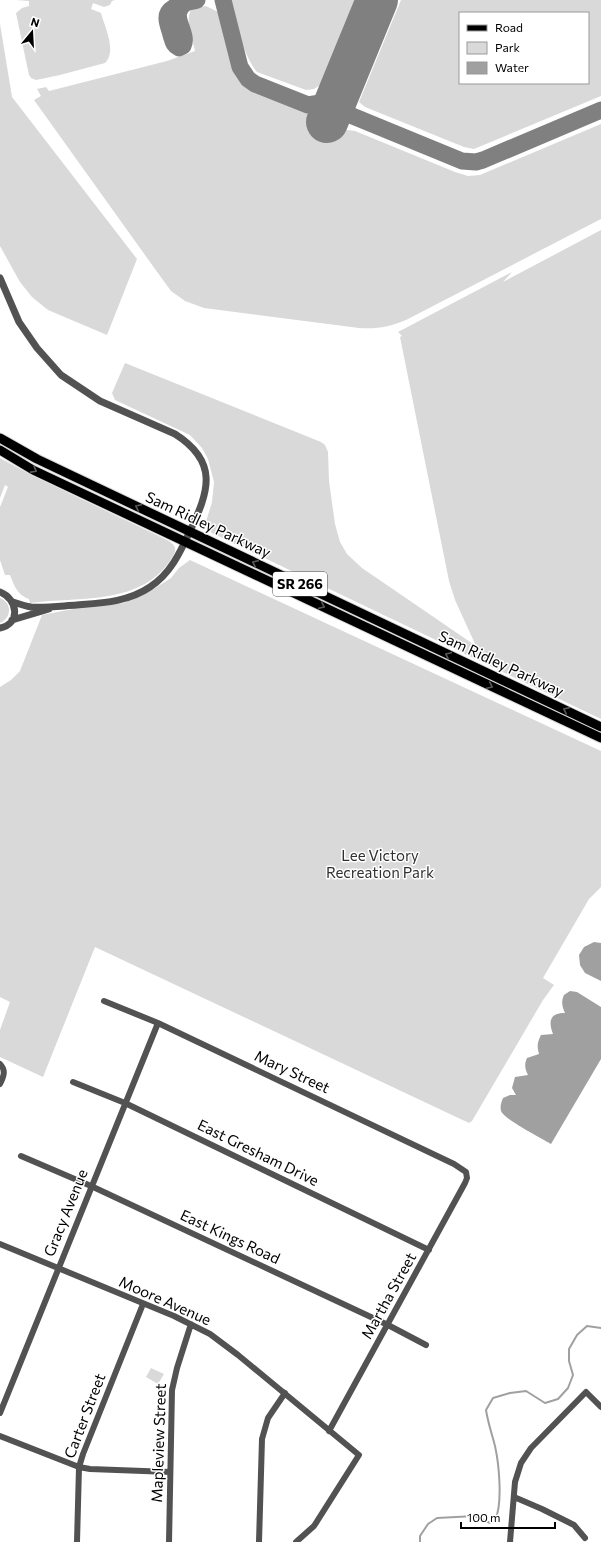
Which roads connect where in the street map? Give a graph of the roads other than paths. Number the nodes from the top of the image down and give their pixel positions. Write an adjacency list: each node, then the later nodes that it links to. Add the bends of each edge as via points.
1 (0, 278): 4 (street, via 19,322 37,348 62,375 100,401 175,434 193,448 205,469 206,482 203,502)
2 (0, 438): 4 (main road, Sam Ridley Parkway / SR 266, one-way to 2, via 36,459)
3 (0, 450): 5 (main road, Sam Ridley Parkway / SR 266, one-way to 5, via 33,470)
4 (190, 532): 5 (street); 11 (main road, Sam Ridley Parkway / SR 266, one-way to 4)
5 (186, 541): 8 (street, via 177,559 149,588 120,600); 12 (main road, Sam Ridley Parkway / SR 266, one-way to 12)
6 (0, 592): 7 (street, via 10,597)
7 (13, 602): 8 (street, via 29,606); 9 (street, via 15,614)
8 (56, 607): 9 (street)
9 (12, 620): 10 (street)
10 (0, 628)
11 (601, 727)
12 (601, 738)
13 (104, 1000): 14 (street, Mary Street)
14 (158, 1023): 18 (street, Gracy Avenue); 20 (street, Mary Street)
15 (0, 1064): 17 (street, via 4,1068)
16 (73, 1082): 18 (street, East Gresham Drive)
17 (0, 1084)
18 (125, 1103): 21 (street, Gracy Avenue); 23 (street, East Gresham Drive)
19 (21, 1156): 21 (street, East Kings Road)
20 (466, 1172): 23 (street, Martha Street, via 466,1183)
21 (91, 1186): 24 (street, Gracy Avenue); 27 (street, East Kings Road)
22 (0, 1244): 24 (street, Moore Avenue)
23 (429, 1250): 27 (street, Martha Street)
24 (58, 1269): 25 (street, Moore Avenue); 31 (street, Gracy Avenue)
25 (143, 1304): 26 (street, Moore Avenue); 34 (street, Carter Street)
26 (191, 1324): 29 (street, Moore Avenue, via 222,1342); 35 (street, Mapleview Street, via 176,1368 172,1390)
27 (388, 1325): 28 (street, East Kings Road); 32 (street, Martha Street)
28 (426, 1346)
29 (285, 1393): 32 (street, Moore Avenue); 40 (street, via 268,1418 262,1439)
30 (601, 1407): 36 (street, via 586,1392 538,1440 526,1454 517,1473)
31 (0, 1413)
32 (330, 1430): 41 (street, Moore Avenue, via 359,1454 314,1526)
33 (0, 1436): 34 (street)
34 (79, 1467): 35 (street); 38 (street, Carter Street)
35 (170, 1472): 39 (street, Mapleview Street)
36 (514, 1497): 37 (street, via 574,1525); 42 (street)
37 (584, 1538)
38 (77, 1542)
39 (169, 1542)
40 (260, 1542)
41 (296, 1542)
42 (510, 1542)

